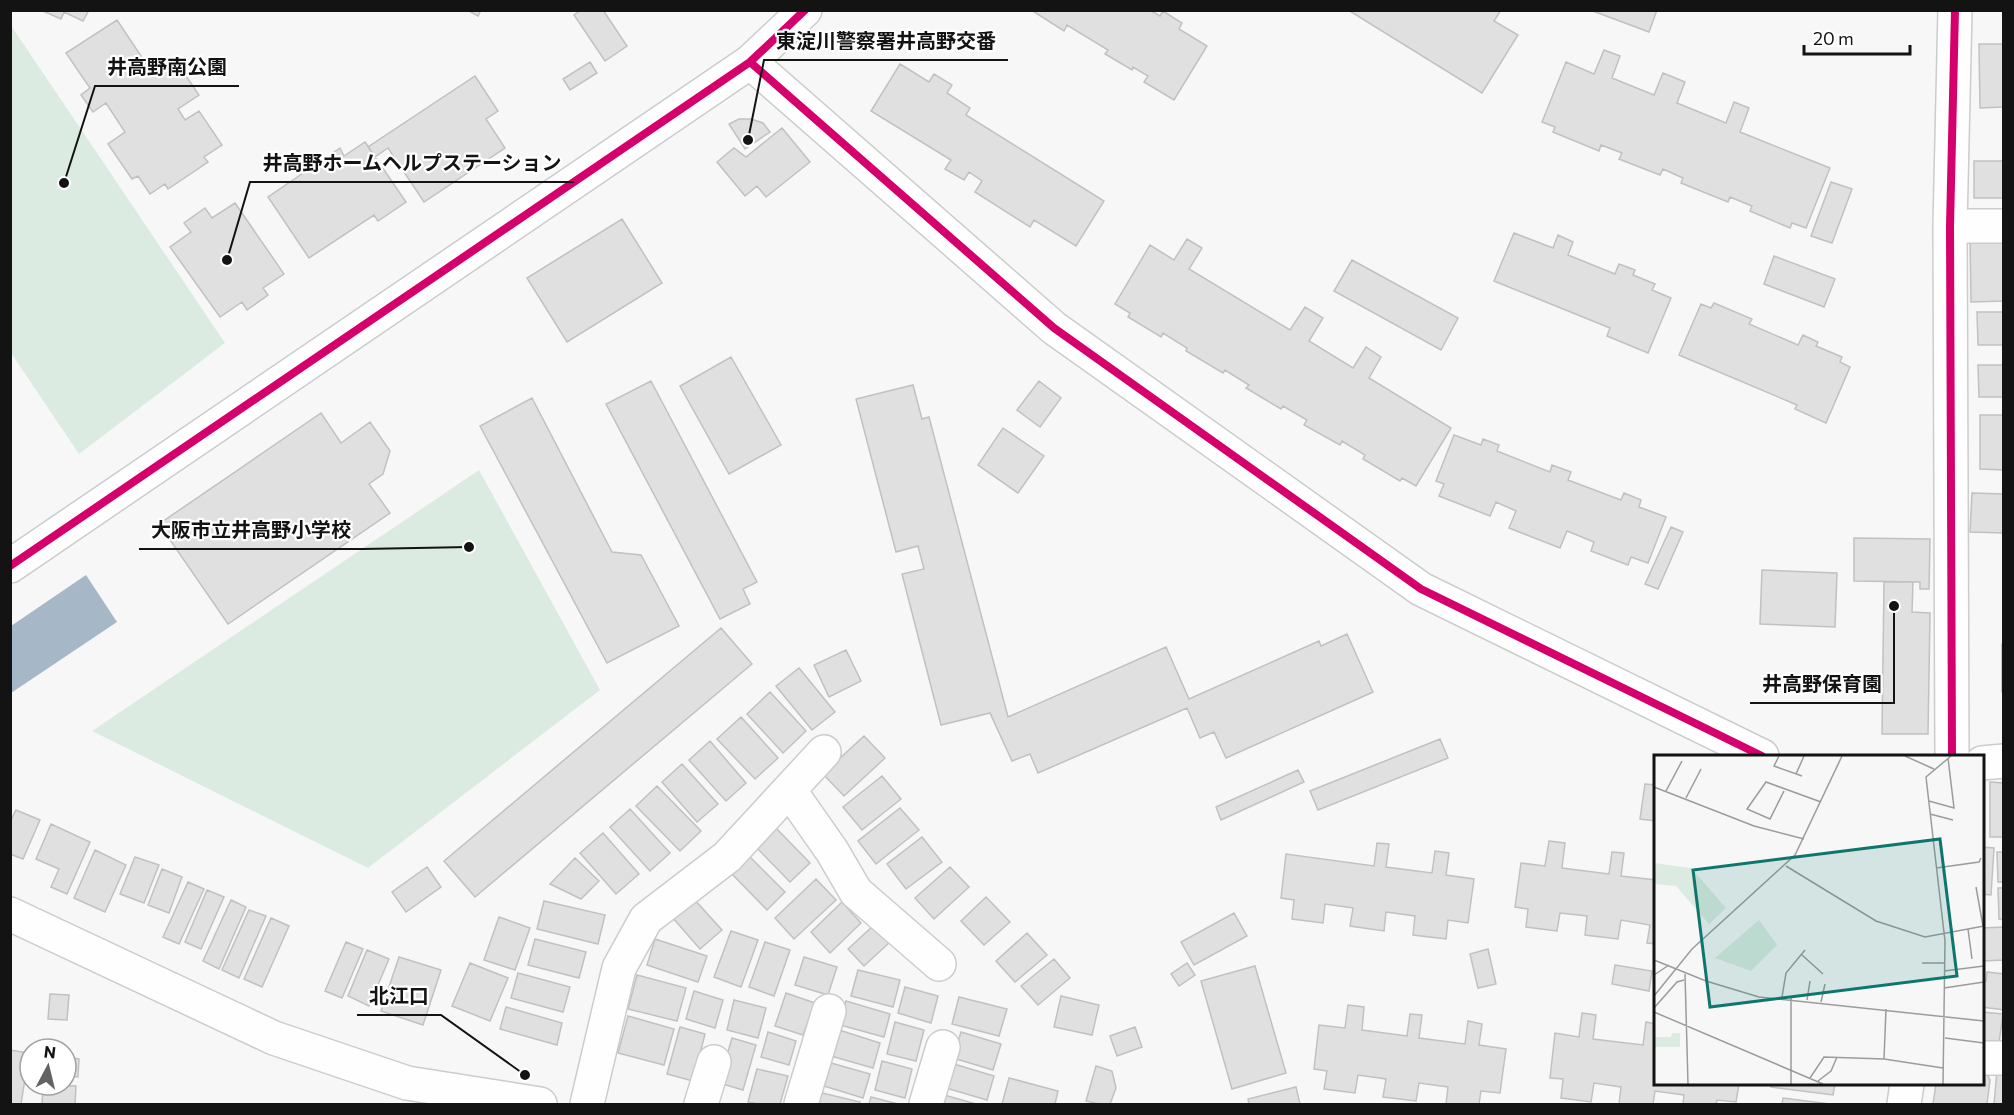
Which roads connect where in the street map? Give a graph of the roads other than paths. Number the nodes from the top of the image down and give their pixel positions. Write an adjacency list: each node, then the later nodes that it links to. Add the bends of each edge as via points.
1 (805, 10): 3 (street)
2 (1955, 10): 4 (street)
3 (750, 62): 6 (street); 8 (street, via 1054,328 1421,589)
4 (1950, 226): 5 (street); 9 (street)
5 (2004, 226)
6 (10, 566)
7 (824, 753): 12 (street)
8 (1760, 755)
9 (1952, 755)
10 (2004, 761): 11 (street)
11 (1984, 763)
12 (790, 791): 14 (street, via 856,892); 22 (street, via 727,857 646,919 619,968)
13 (10, 914): 21 (street, via 274,1038 406,1083)
14 (939, 964)
15 (829, 1011): 24 (street)
16 (943, 1047): 25 (street)
17 (1984, 1058): 18 (street)
18 (2004, 1058)
19 (714, 1062): 23 (street)
20 (1907, 1085): 26 (street)
21 (540, 1104)
22 (587, 1104)
23 (701, 1104)
24 (801, 1104)
25 (926, 1104)
26 (1904, 1104)

